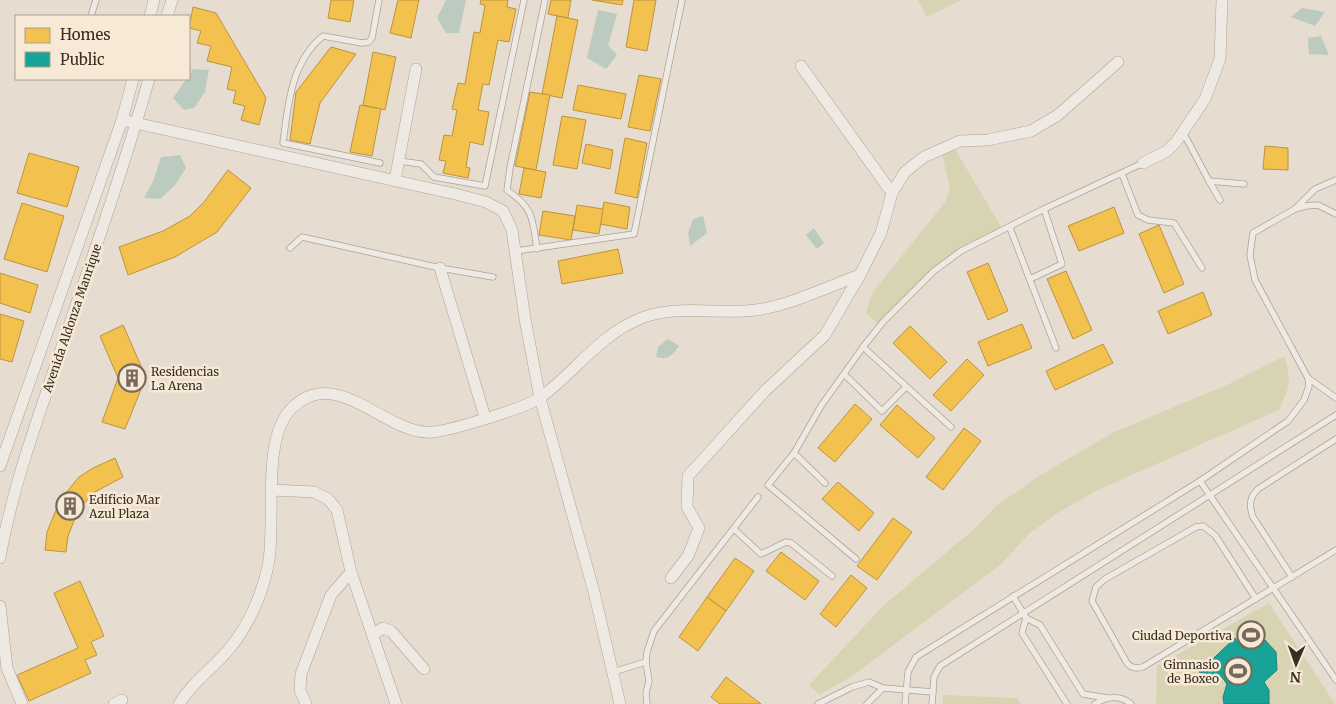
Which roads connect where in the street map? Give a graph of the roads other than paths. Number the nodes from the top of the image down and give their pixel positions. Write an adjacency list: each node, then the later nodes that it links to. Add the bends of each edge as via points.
1 (96, 0): 9 (lane)
2 (154, 0): 10 (street)
3 (172, 0): 11 (street)
4 (379, 0): 20 (lane, via 369,42 324,36 293,80 283,143)
5 (524, 0): 21 (lane, via 485,186 434,177 422,164)
6 (545, 0): 37 (lane, via 508,190 525,203)
7 (682, 0): 37 (lane, via 634,234)
8 (1222, 0): 19 (street, via 1220,60 1205,99)
9 (91, 15)
10 (150, 15)
11 (167, 15)
12 (1118, 62): 30 (street, via 1058,115 1031,131 988,140 960,140 924,156 905,172)
13 (801, 66): 30 (street)
14 (416, 69): 21 (street)
15 (133, 80): 17 (street, Avenida Aldonza Manrique)
16 (149, 80): 18 (street, Avenida Aldonza Manrique)
17 (122, 120): 18 (street); 56 (street, Avenida Aldonza Manrique)
18 (136, 123): 24 (street); 64 (street, Avenida Aldonza Manrique, via 29,446 10,508)
19 (1183, 132): 23 (street, via 1167,151); 28 (lane)
20 (330, 153): 22 (lane); 24 (lane)
21 (399, 160): 26 (street)
22 (380, 163)
23 (1144, 163): 25 (lane)
24 (328, 166): 26 (street)
25 (1122, 174): 32 (lane); 40 (lane, via 1138,215 1148,220 1174,223)
26 (395, 180): 38 (street, via 486,202 503,212 512,230)
27 (1336, 180): 33 (lane, via 1315,189)
28 (1209, 181): 29 (lane); 31 (lane)
29 (1244, 184)
30 (892, 193): 41 (street, via 881,233)
31 (1220, 200)
32 (1044, 209): 35 (lane); 43 (lane, via 1062,264)
33 (1294, 209): 34 (lane, via 1318,205); 47 (lane, via 1253,233 1250,255 1255,280)
34 (1336, 214)
35 (1010, 228): 43 (lane); 44 (lane, via 961,251 934,271)
36 (290, 248): 39 (lane, via 302,238)
37 (537, 248): 38 (lane)
38 (516, 251): 49 (street)
39 (440, 268): 42 (lane); 52 (street)
40 (1202, 268)
41 (860, 275): 49 (street, via 756,310 668,313 640,318 611,334); 68 (street, via 825,335 765,391 688,476 687,507 699,528 688,556)
42 (493, 277)
43 (1030, 279): 45 (lane)
44 (863, 347): 46 (lane); 48 (lane)
45 (1056, 348)
46 (845, 375): 48 (lane, via 882,411); 55 (lane, via 821,406)
47 (1308, 378): 50 (lane); 57 (lane, via 1304,400 1288,421)
48 (905, 388): 53 (lane)
49 (540, 398): 52 (street); 79 (street)
50 (1336, 398)
51 (1336, 415): 60 (lane)
52 (485, 418): 59 (street, via 448,430 429,432 414,430 341,396 323,394 308,398 292,408 282,422 274,448)
53 (950, 427)
54 (1336, 440): 69 (lane, via 1258,489 1251,498 1253,518)
55 (794, 453): 58 (lane); 65 (lane, via 768,485)
56 (0, 466)
57 (1200, 481): 60 (lane); 71 (lane)
58 (825, 483)
59 (272, 490): 66 (street, via 314,492 333,504); 86 (street, via 271,548 264,582 253,609 231,647)
60 (1210, 495): 70 (lane); 74 (lane)
61 (758, 497): 62 (lane)
62 (734, 529): 67 (lane, via 761,554 786,542 791,543); 77 (lane, via 654,631)
63 (1336, 550): 69 (lane)
64 (0, 558)
65 (856, 559)
66 (350, 572): 75 (street); 87 (street, via 332,595 301,674 300,690)
67 (832, 576)
68 (672, 578)
69 (1292, 578): 70 (lane)
70 (1275, 588): 72 (lane); 80 (lane)
71 (1013, 596): 74 (lane); 82 (lane, via 916,657 908,672)
72 (1256, 599): 72 (lane, via 1143,667 1135,668 1127,663 1092,601 1096,587 1105,579 1199,526 1215,535)
73 (0, 606): 76 (street)
74 (1024, 616): 83 (lane, via 940,666 934,677); 84 (lane, via 1040,625 1083,694); 95 (lane, via 1022,633)
75 (373, 635): 78 (street, via 383,628 391,631); 88 (street)
76 (2, 646): 85 (street)
77 (646, 662): 79 (lane); 90 (lane, via 650,681)
78 (424, 669)
79 (613, 672): 89 (street)
80 (1336, 680)
81 (883, 688): 82 (lane); 91 (lane, via 869,682); 92 (lane)
82 (905, 688): 83 (lane); 93 (lane)
83 (933, 692): 94 (lane)
84 (1106, 698): 96 (lane); 97 (lane, via 1117,697)
85 (22, 704)
86 (179, 704)
87 (306, 704)
88 (396, 704)
89 (620, 704)
90 (647, 704)
91 (818, 704)
92 (867, 704)
93 (905, 704)
94 (932, 704)
95 (1067, 704)
96 (1095, 704)
97 (1131, 704)

